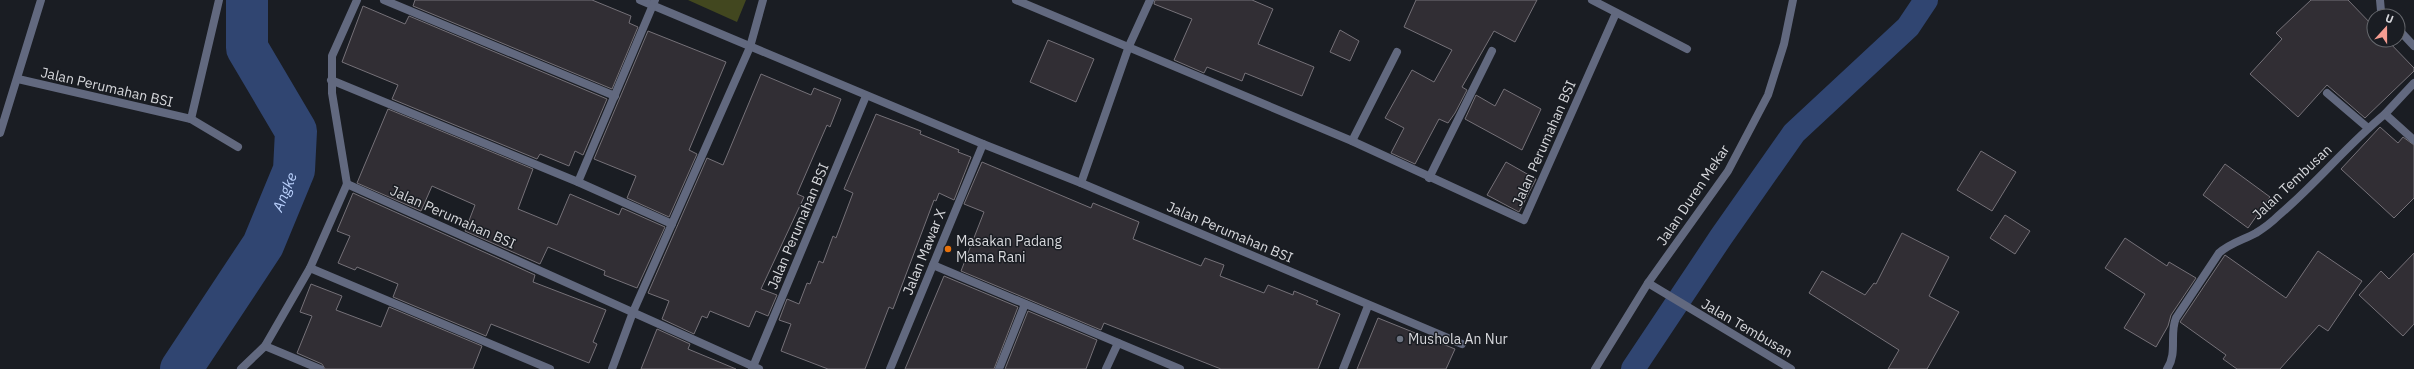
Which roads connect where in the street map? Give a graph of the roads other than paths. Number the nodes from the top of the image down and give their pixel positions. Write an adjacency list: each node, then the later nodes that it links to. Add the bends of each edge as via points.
1 (41, 0): 20 (street, Jalan Perumahan BSI)
2 (219, 0): 27 (street)
3 (357, 0): 21 (street, via 332,56)
4 (384, 0): 24 (street)
5 (640, 0): 11 (street, Jalan Perumahan BSI)
6 (763, 0): 16 (street)
7 (1016, 0): 14 (street, Jalan Perumahan BSI)
8 (1150, 0): 14 (street)
9 (1592, 0): 12 (street)
10 (1793, 0): 41 (street, Jalan Duren Mekar, via 1784,44 1768,95 1728,171)
11 (654, 3): 16 (street, Jalan Perumahan BSI); 24 (street)
12 (1616, 13): 17 (street); 34 (street, Jalan Perumahan BSI, via 1524,220)
13 (2406, 38): 15 (street)
14 (1129, 46): 31 (street, Jalan Perumahan BSI); 36 (street)
15 (2414, 46)
16 (750, 47): 25 (street, Jalan Perumahan BSI); 38 (street)
17 (1687, 49)
18 (1397, 52): 31 (street)
19 (1492, 52): 34 (street)
20 (18, 79): 27 (street, Jalan Perumahan BSI); 29 (street, Jalan Perumahan BSI)
21 (331, 80): 35 (street); 37 (street)
22 (2414, 83): 26 (street, Jalan Tembusan)
23 (2327, 93): 28 (street)
24 (615, 96): 35 (street)
25 (866, 96): 32 (street, Jalan Perumahan BSI); 48 (street, Jalan Perumahan BSI)
26 (2385, 114): 28 (street, Jalan Tembusan); 30 (street)
27 (191, 119): 33 (street, Jalan Perumahan BSI)
28 (2368, 128): 60 (street, Jalan Tembusan, via 2310,188 2277,217 2256,233 2226,246 2212,262 2173,326 2173,355)
29 (0, 133)
30 (2414, 140)
31 (1352, 141): 34 (street, Jalan Perumahan BSI)
32 (983, 144): 36 (street, Jalan Perumahan BSI); 39 (street, Jalan Mawar X)
33 (238, 147)
34 (1429, 178)
35 (578, 182): 38 (street)
36 (1081, 183): 43 (street, Jalan Perumahan BSI)
37 (347, 184): 40 (street); 44 (street, Jalan Perumahan BSI)
38 (672, 224): 44 (street)
39 (933, 265): 42 (street); 53 (street, Jalan Mawar X)
40 (310, 268): 47 (street); 51 (street)
41 (1648, 283): 58 (street, Jalan Duren Mekar); 59 (street, Jalan Tembusan)
42 (1025, 304): 45 (street); 54 (street)
43 (1368, 306): 46 (street, Jalan Perumahan BSI); 57 (street)
44 (633, 312): 48 (street, Jalan Perumahan BSI); 52 (street)
45 (1118, 343): 55 (street); 56 (street)
46 (1462, 344)
47 (266, 346): 49 (street); 50 (street)
48 (755, 368)
49 (241, 369)
50 (320, 369)
51 (550, 369)
52 (612, 369)
53 (890, 369)
54 (999, 369)
55 (1106, 369)
56 (1180, 369)
57 (1343, 369)
58 (1595, 369)
59 (1791, 369)
60 (2167, 369)

